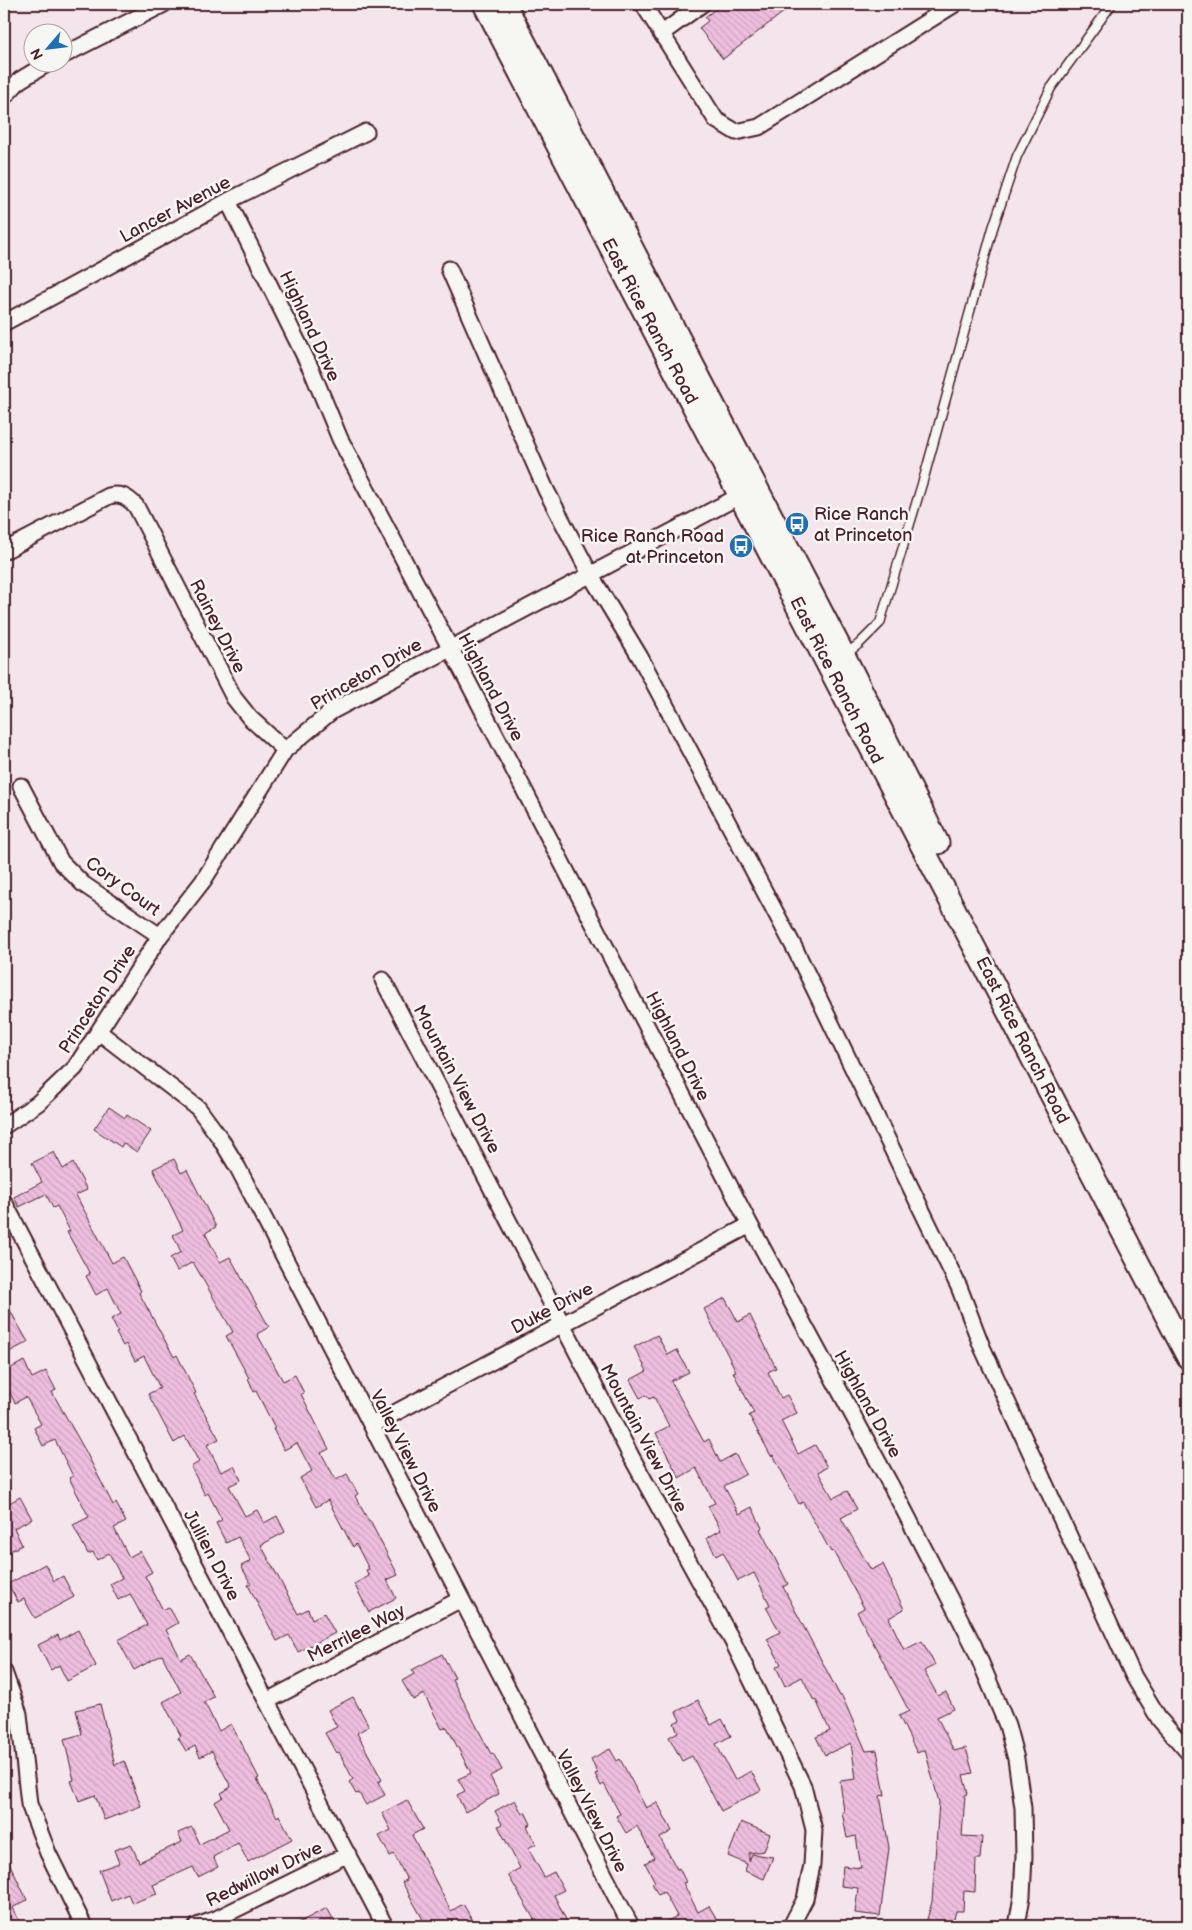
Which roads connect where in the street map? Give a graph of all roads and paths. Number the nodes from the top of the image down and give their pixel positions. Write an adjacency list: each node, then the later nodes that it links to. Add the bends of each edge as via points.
1 (164, 4): 9 (street)
2 (484, 4): 16 (main road, East Rice Ranch Road)
3 (505, 4): 16 (main road, East Rice Ranch Road)
4 (643, 4): 8 (street)
5 (702, 4): 8 (street)
6 (955, 4): 8 (street, via 759,127 736,132 716,120)
7 (1112, 4): 20 (lane, via 1051,88 1017,156 993,228 880,623 859,644)
8 (661, 34)
9 (72, 51)
10 (33, 72): 11 (street, via 20,80)
11 (4, 97)
12 (366, 132): 13 (street, Lancer Avenue)
13 (228, 201): 15 (street, Lancer Avenue); 19 (street, Highland Drive, via 312,371 340,439)
14 (449, 269): 18 (street, via 546,490)
15 (4, 323)
16 (748, 491): 18 (street, Princeton Drive); 20 (main road, East Rice Ranch Road)
17 (4, 551): 21 (street, Rainey Drive, via 109,496 127,497 136,506 234,698 250,718)
18 (590, 574): 19 (street, Princeton Drive); 36 (street, via 640,657 795,949 958,1287 982,1347 1134,1677 1160,1720)
19 (450, 648): 21 (street, Princeton Drive, via 332,711); 28 (street, Highland Drive)
20 (836, 659): 30 (main road, East Rice Ranch Road); 31 (main road, East Rice Ranch Road)
21 (285, 750): 23 (street, Princeton Drive, via 203,880)
22 (21, 786): 23 (street, Cory Court, via 61,862 83,884)
23 (160, 936): 25 (street, Princeton Drive)
24 (384, 980): 29 (street, Mountain View Drive)
25 (99, 1032): 26 (street, Princeton Drive, via 75,1068 38,1103); 32 (street, Valley View Drive, via 198,1108 220,1138)
26 (4, 1126)
27 (4, 1202): 35 (street, Jullien Drive)
28 (750, 1225): 29 (street, Duke Drive); 43 (street, Highland Drive, via 916,1532 973,1644 1007,1725 1023,1808 1022,1896)
29 (563, 1323): 32 (street, Duke Drive); 42 (street, Mountain View Drive, via 632,1458 733,1642 803,1786 814,1830 812,1864 804,1899)
30 (1188, 1330)
31 (1188, 1358)
32 (372, 1425): 33 (street, Valley View Drive)
33 (461, 1600): 35 (street, Merrilee Way); 41 (street, Valley View Drive)
34 (4, 1672): 38 (street, via 19,1714 29,1804 48,1853)
35 (267, 1700): 37 (street, Jullien Drive)
36 (1188, 1752)
37 (348, 1854): 39 (street, Redwillow Drive); 40 (street, Jullien Drive)
38 (84, 1926)
39 (197, 1926)
40 (385, 1926)
41 (631, 1926)
42 (791, 1926)
43 (1017, 1926)

